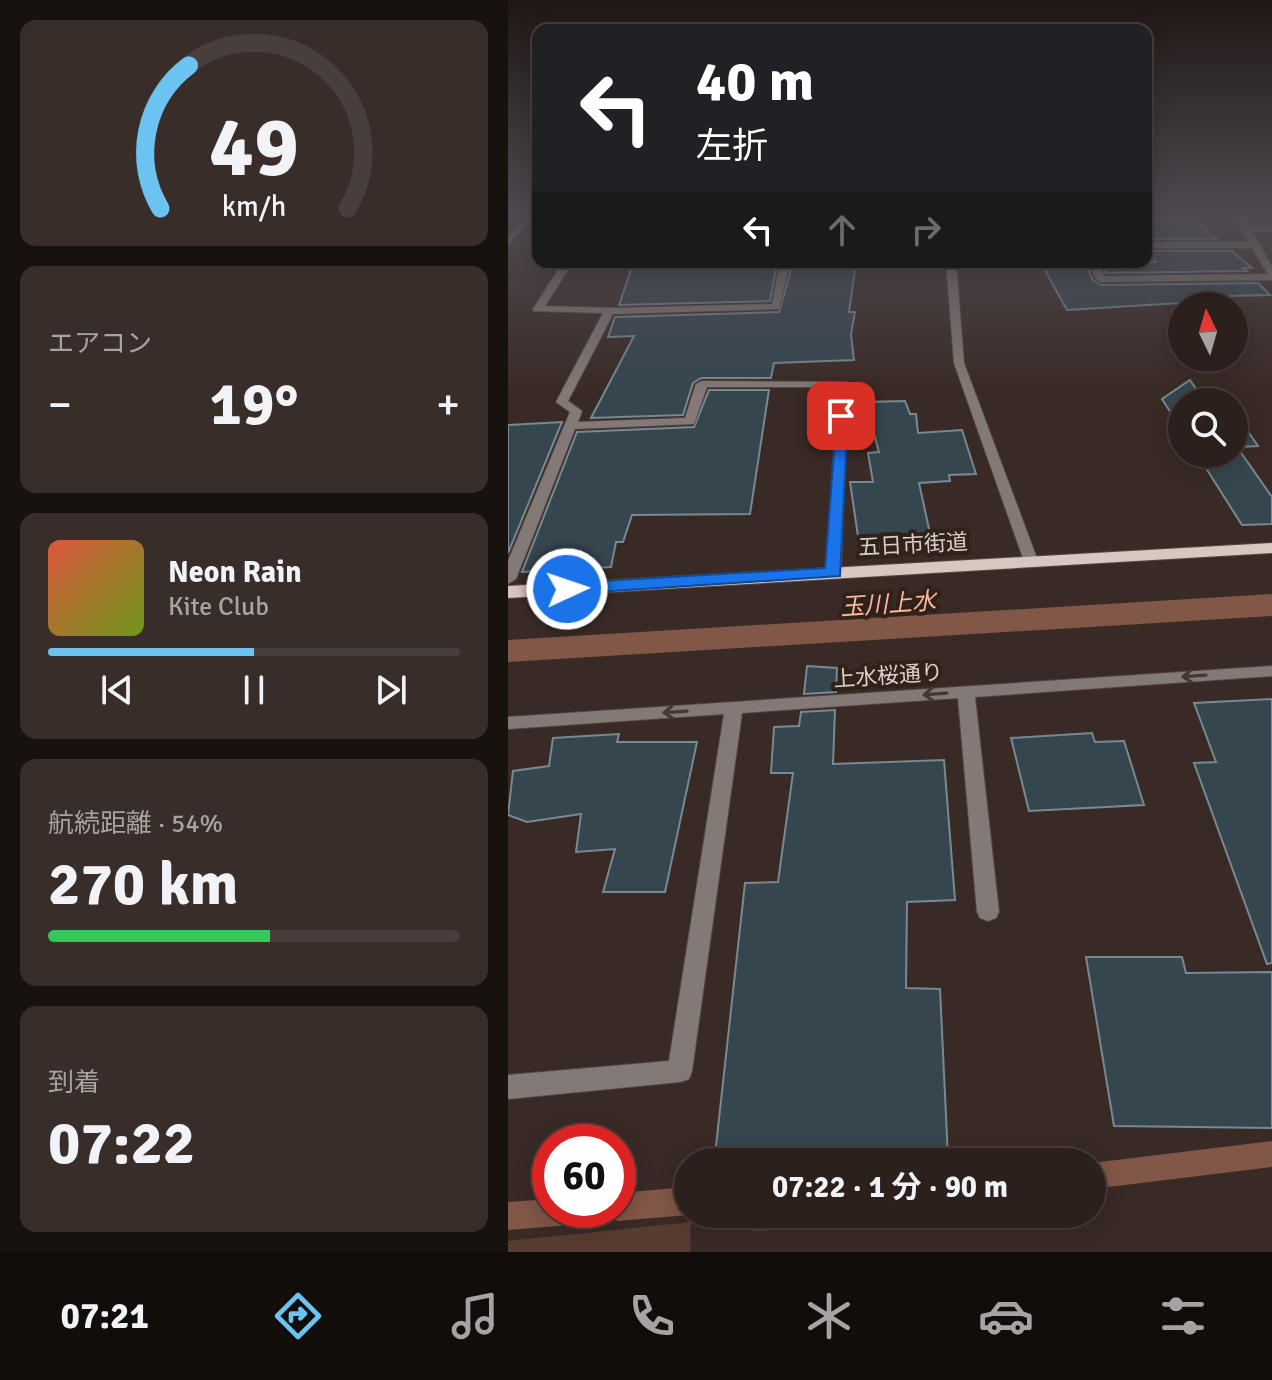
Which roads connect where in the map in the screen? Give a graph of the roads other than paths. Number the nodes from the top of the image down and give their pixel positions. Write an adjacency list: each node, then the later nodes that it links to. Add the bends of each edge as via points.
1 (559, 275): 6 (street, via 538,309)
2 (782, 275): 6 (street, via 776,307)
3 (952, 275): 9 (street, via 959,363)
4 (1099, 275): 5 (street)
5 (1254, 275)
6 (610, 311): 7 (street, via 562,402 576,411)
7 (570, 426): 10 (street, via 690,421 702,384 843,384); 11 (street)
8 (1272, 548): 9 (main road, 五日市街道)
9 (1031, 561): 10 (main road, 五日市街道)
10 (834, 572): 12 (main road, 五日市街道)
11 (508, 579)
12 (508, 592)
13 (1272, 671): 14 (street, 上水桜通り, one-way to 14)
14 (966, 691): 15 (street, 上水桜通り, one-way to 15); 17 (street)
15 (734, 708): 16 (street, 上水桜通り, one-way to 16); 18 (street, via 680,1071)
16 (508, 723)
17 (988, 912)
18 (508, 1087)

